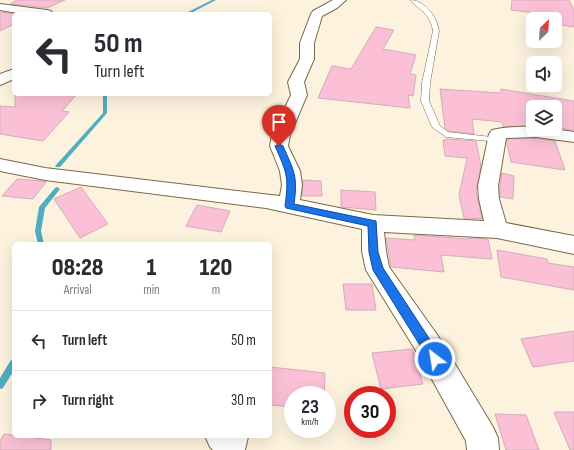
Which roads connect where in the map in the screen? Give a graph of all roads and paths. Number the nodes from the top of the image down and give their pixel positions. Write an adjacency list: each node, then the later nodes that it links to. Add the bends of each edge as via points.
1 (340, 0): 10 (street, via 317,14 307,44 307,59 296,82 300,95 281,135 279,146 290,171 292,185)
2 (413, 0): 8 (lane, via 431,15 436,24 426,83 426,101 436,127 446,134)
3 (0, 7): 4 (street)
4 (34, 12)
5 (12, 74): 6 (street)
6 (0, 80)
7 (574, 137): 8 (street, via 535,132 506,132 498,134)
8 (497, 140): 12 (street, via 488,186)
9 (0, 165): 10 (street, via 45,174)
10 (289, 206): 11 (street)
11 (373, 223): 12 (street); 16 (street, via 374,252 378,270 428,345 482,438)
12 (497, 230): 13 (street)
13 (574, 246)
14 (232, 438): 15 (street)
15 (229, 450)
16 (483, 450)

